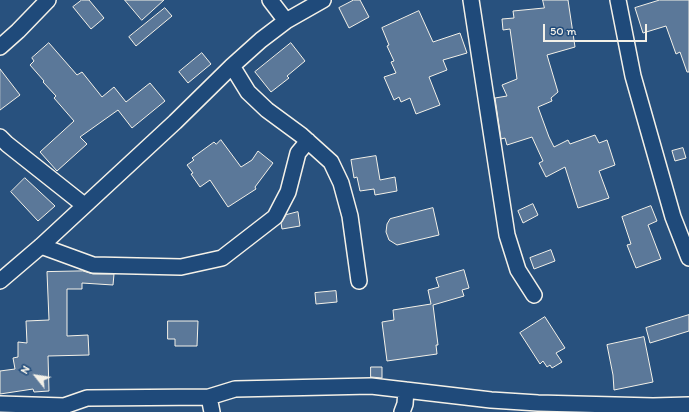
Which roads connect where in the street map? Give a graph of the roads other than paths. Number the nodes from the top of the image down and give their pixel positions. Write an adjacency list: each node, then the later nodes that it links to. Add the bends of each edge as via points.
1 (48, 0): 7 (street)
2 (270, 0): 6 (street)
3 (323, 0): 6 (street)
4 (471, 0): 16 (street, via 507,235 518,270)
5 (618, 0): 13 (street, via 633,76 673,217)
6 (286, 21): 8 (street)
7 (0, 47)
8 (232, 66): 10 (street, via 248,92); 11 (street)
9 (0, 137): 11 (street)
10 (308, 141): 12 (street, via 298,152 288,192 275,217 222,258 181,267 93,264); 15 (street, via 331,162 341,183 350,216)
11 (84, 205): 12 (street)
12 (41, 246): 14 (street)
13 (689, 258)
14 (0, 281)
15 (359, 281)
16 (534, 296)
17 (406, 390): 18 (street, via 371,386 262,388 235,389); 21 (street); 24 (street)
18 (209, 397): 22 (street, via 87,398); 23 (street)
19 (0, 404): 22 (street)
20 (684, 407): 21 (street)
21 (537, 408)
22 (63, 409)
23 (212, 412)
24 (402, 412)

